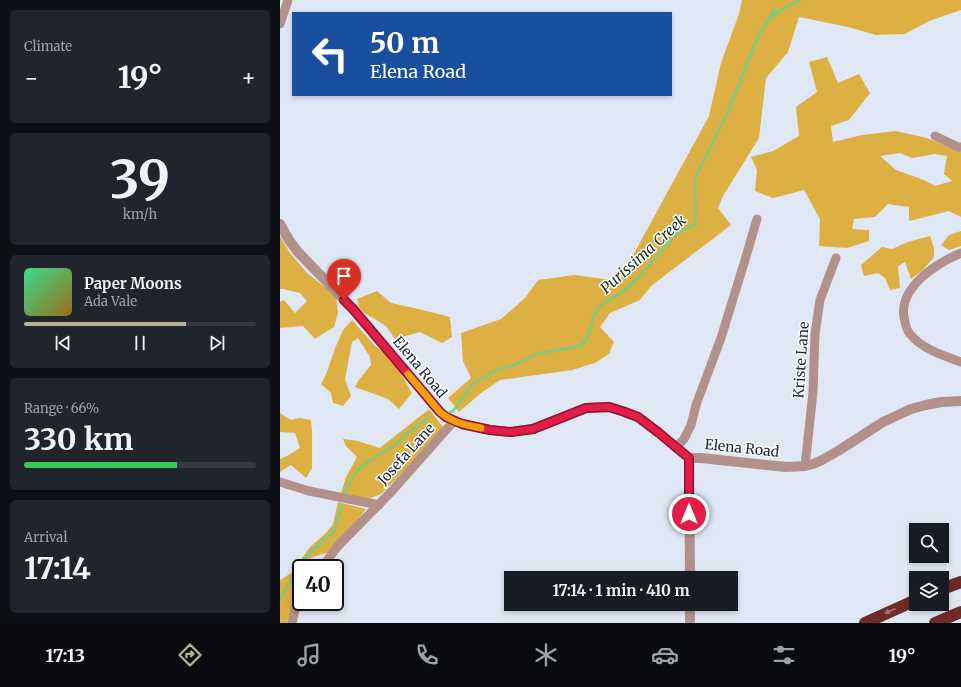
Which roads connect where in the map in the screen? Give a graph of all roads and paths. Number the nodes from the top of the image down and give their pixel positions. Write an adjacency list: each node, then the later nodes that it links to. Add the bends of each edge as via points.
1 (288, 0): 2 (street)
2 (280, 24)
3 (936, 136): 4 (street)
4 (961, 147)
5 (757, 218): 12 (street, via 721,338 690,425 684,439)
6 (280, 224): 11 (street, Elena Road, via 298,252 353,309 440,412)
7 (961, 253): 9 (street, via 940,264 913,286 903,313 910,334 918,342)
8 (836, 258): 14 (street, Kriste Lane, via 820,300)
9 (961, 362)
10 (961, 401): 14 (street, Elena Road, via 933,404 911,410 883,422 822,460)
11 (454, 421): 12 (street, Elena Road, via 490,430 511,432 533,429 586,408 609,407 638,417); 16 (street, Josefa Lane)
12 (676, 448): 13 (street, Elena Road)
13 (689, 458): 14 (street, Elena Road, via 786,467); 18 (street)
14 (805, 466)
15 (280, 482): 16 (street, Josefa Lane, via 309,491)
16 (379, 505): 17 (street, Josefa Lane)
17 (328, 559)
18 (690, 571)
19 (961, 582): 20 (highway)
20 (949, 586)
21 (909, 603): 27 (highway, one-way to 27)
22 (295, 611): 25 (street)
23 (690, 611): 26 (street)
24 (961, 612): 28 (highway)
25 (292, 623)
26 (690, 623)
27 (864, 623)
28 (935, 623)

